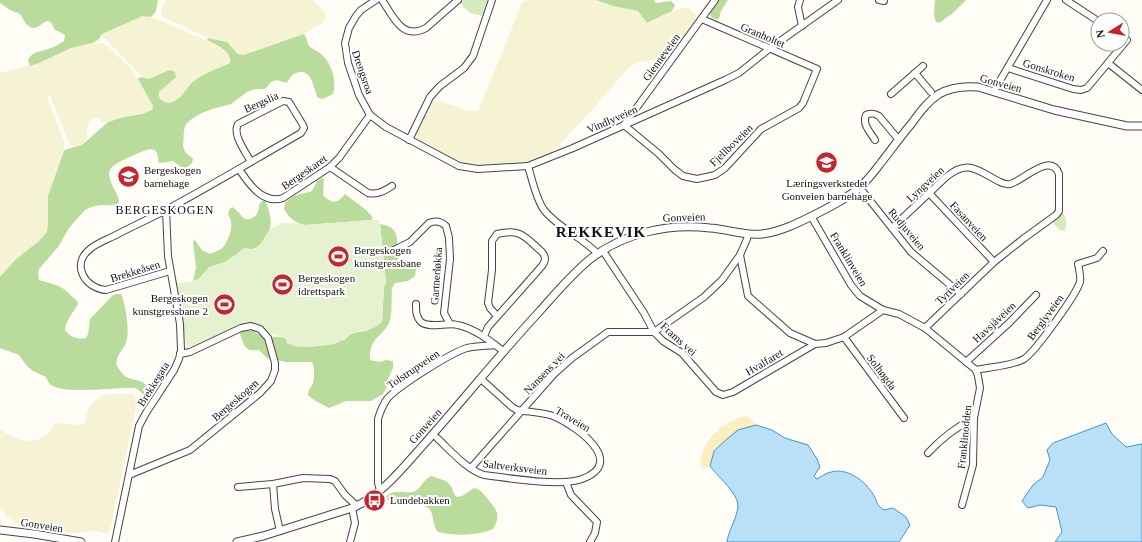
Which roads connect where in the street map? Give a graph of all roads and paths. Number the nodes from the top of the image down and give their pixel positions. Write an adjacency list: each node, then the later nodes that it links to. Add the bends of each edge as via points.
1 (376, 0): 24 (street, Drengsroa, via 356,16 349,28 345,44 348,63 359,95)
2 (382, 0): 3 (street, via 400,26 408,32 413,32 426,28)
3 (458, 0)
4 (492, 0): 27 (street, via 472,56 464,68 430,97)
5 (715, 0): 11 (street, Glenneveien)
6 (800, 0): 12 (street, via 798,7)
7 (838, 0): 12 (street, Vindlyveien)
8 (1048, 0): 17 (street)
9 (1066, 0): 10 (street)
10 (1090, 16)
11 (702, 19): 13 (street, Granholtet); 25 (street, Glenneveien)
12 (802, 26): 13 (street, Vindlyveien)
13 (769, 49): 18 (street, Granholtet); 25 (street, Vindlyveien, via 725,80)
14 (1117, 52): 15 (street, Gonskroken)
15 (1108, 63): 17 (street, Gonskroken, via 1087,88 1081,90); 20 (street)
16 (923, 66): 19 (street)
17 (1008, 68): 21 (street)
18 (817, 69): 25 (street, Fjellboveien, via 799,108 761,129 725,168 715,175 697,179 683,176)
19 (915, 74): 22 (street); 23 (street)
20 (1142, 90)
21 (994, 91): 26 (street, Gonveien, via 1054,110 1128,126); 29 (street, Gonveien, via 968,86 941,93 927,103)
22 (931, 92)
23 (891, 94)
24 (370, 115): 27 (street, Drengsroa); 31 (street, Bergeskaret, via 339,158)
25 (624, 126): 32 (street, Vindlyveien)
26 (1142, 126)
27 (409, 140): 32 (street, Drengsroa, via 459,166 478,169)
28 (875, 140): 29 (street, via 864,120 869,114 879,116)
29 (899, 140): 35 (street, Gonveien)
30 (251, 162): 30 (street, Bergslia, via 303,131 303,125 289,102 283,101 238,124 238,138); 33 (street, Bergslia)
31 (330, 166): 33 (street, Bergeskaret, via 288,196 275,200 266,198 254,190); 34 (street, via 368,193 381,192)
32 (528, 166): 43 (street, via 543,209)
33 (238, 169): 37 (street, Bergslia)
34 (392, 186)
35 (860, 188): 38 (street, Gonveien); 39 (street, Rudjuveien)
36 (929, 193): 39 (street, Lyngveien); 45 (street, Fasanveien); 45 (street, Lyngveien, via 953,171 962,167 978,169 1006,184 1012,184 1041,167 1048,165 1057,169 1059,211 1054,218)
37 (166, 210): 46 (street, Brekkegata, via 166,244); 46 (street, Brekkeåsen, via 90,249 82,267 83,276 90,285 99,290)
38 (812, 216): 40 (street, Gonveien, via 773,232); 50 (street, Franklinveien, via 855,291)
39 (892, 228): 47 (street, Rudjuveien, via 911,252)
40 (748, 234): 43 (street, Gonveien, via 712,228 675,227 639,234); 44 (street)
41 (1103, 251): 62 (street, Berglyveien, via 1097,258 1078,264 1080,281 1076,290 1048,332 1024,359)
42 (390, 252): 52 (street, Gartnerløkka, via 410,242 433,221 446,226 450,259 444,313)
43 (600, 252): 54 (street, Frams vei, via 644,313); 59 (street, Gonveien, via 574,274)
44 (740, 255): 54 (street, via 722,280 704,297); 58 (street, via 748,296 790,333)
45 (994, 262): 47 (street, Tyriveien)
46 (170, 271): 60 (street, Brekkegata, via 181,333)
47 (961, 294): 53 (street, Tyriveien)
48 (1036, 295): 61 (street, Havsjåveien)
49 (416, 304): 52 (street, via 416,313 422,322)
50 (883, 310): 53 (street, Franklinveien, via 899,314); 56 (street)
51 (497, 316): 51 (street, via 545,262 542,252 518,232 497,234 492,241 488,302); 55 (street)
52 (450, 324): 55 (street)
53 (925, 328): 61 (street, Franklinveien)
54 (654, 332): 64 (street, Frams vei, via 682,353 716,392); 65 (street, Nansens vei, via 608,332 600,336 554,374)
55 (484, 336): 57 (street)
56 (844, 337): 58 (street); 66 (street, Solhøgda)
57 (495, 344): 59 (street); 76 (street, Tolstrupveien, via 467,348 452,355 396,390 387,399 378,419)
58 (814, 344): 64 (street, Hvalfaret, via 744,387)
59 (503, 351): 63 (street, Gonveien)
60 (180, 354): 72 (street, Brekkegata, via 174,370 139,426); 72 (street, Bergeskogen, via 190,352 240,328 251,326 260,329 268,338 275,370 271,382 260,393 190,450)
61 (966, 362): 62 (street, Franklinveien)
62 (976, 370): 67 (street, Franklinodden, via 980,388)
63 (481, 379): 65 (street, Traveien, via 512,407); 76 (street, Gonveien, via 396,476)
64 (723, 395)
65 (523, 411): 70 (street, Traveien, via 552,416 589,440 599,454); 71 (street, Nansens vei)
66 (904, 418)
67 (974, 418): 69 (street); 77 (street, Franklinodden, via 973,465)
68 (437, 438): 71 (street, Saltverksveien)
69 (928, 453)
70 (599, 467): 73 (street, Saltverksveien, via 593,474 581,480)
71 (471, 468): 73 (street, Saltverksveien, via 484,475)
72 (129, 475): 82 (street, Brekkegata)
73 (566, 482): 85 (street, via 570,495 597,522)
74 (273, 484): 75 (street); 78 (street, via 303,478 330,479 335,481); 80 (street)
75 (238, 487)
76 (380, 490): 78 (street, Gonveien)
77 (962, 505)
78 (354, 507): 80 (street, Gonveien); 84 (street, via 355,523)
79 (0, 530): 81 (street, Gonveien)
80 (280, 531): 83 (street, Gonveien)
81 (81, 542)
82 (115, 542)
83 (237, 542)
84 (350, 542)
85 (590, 542)

